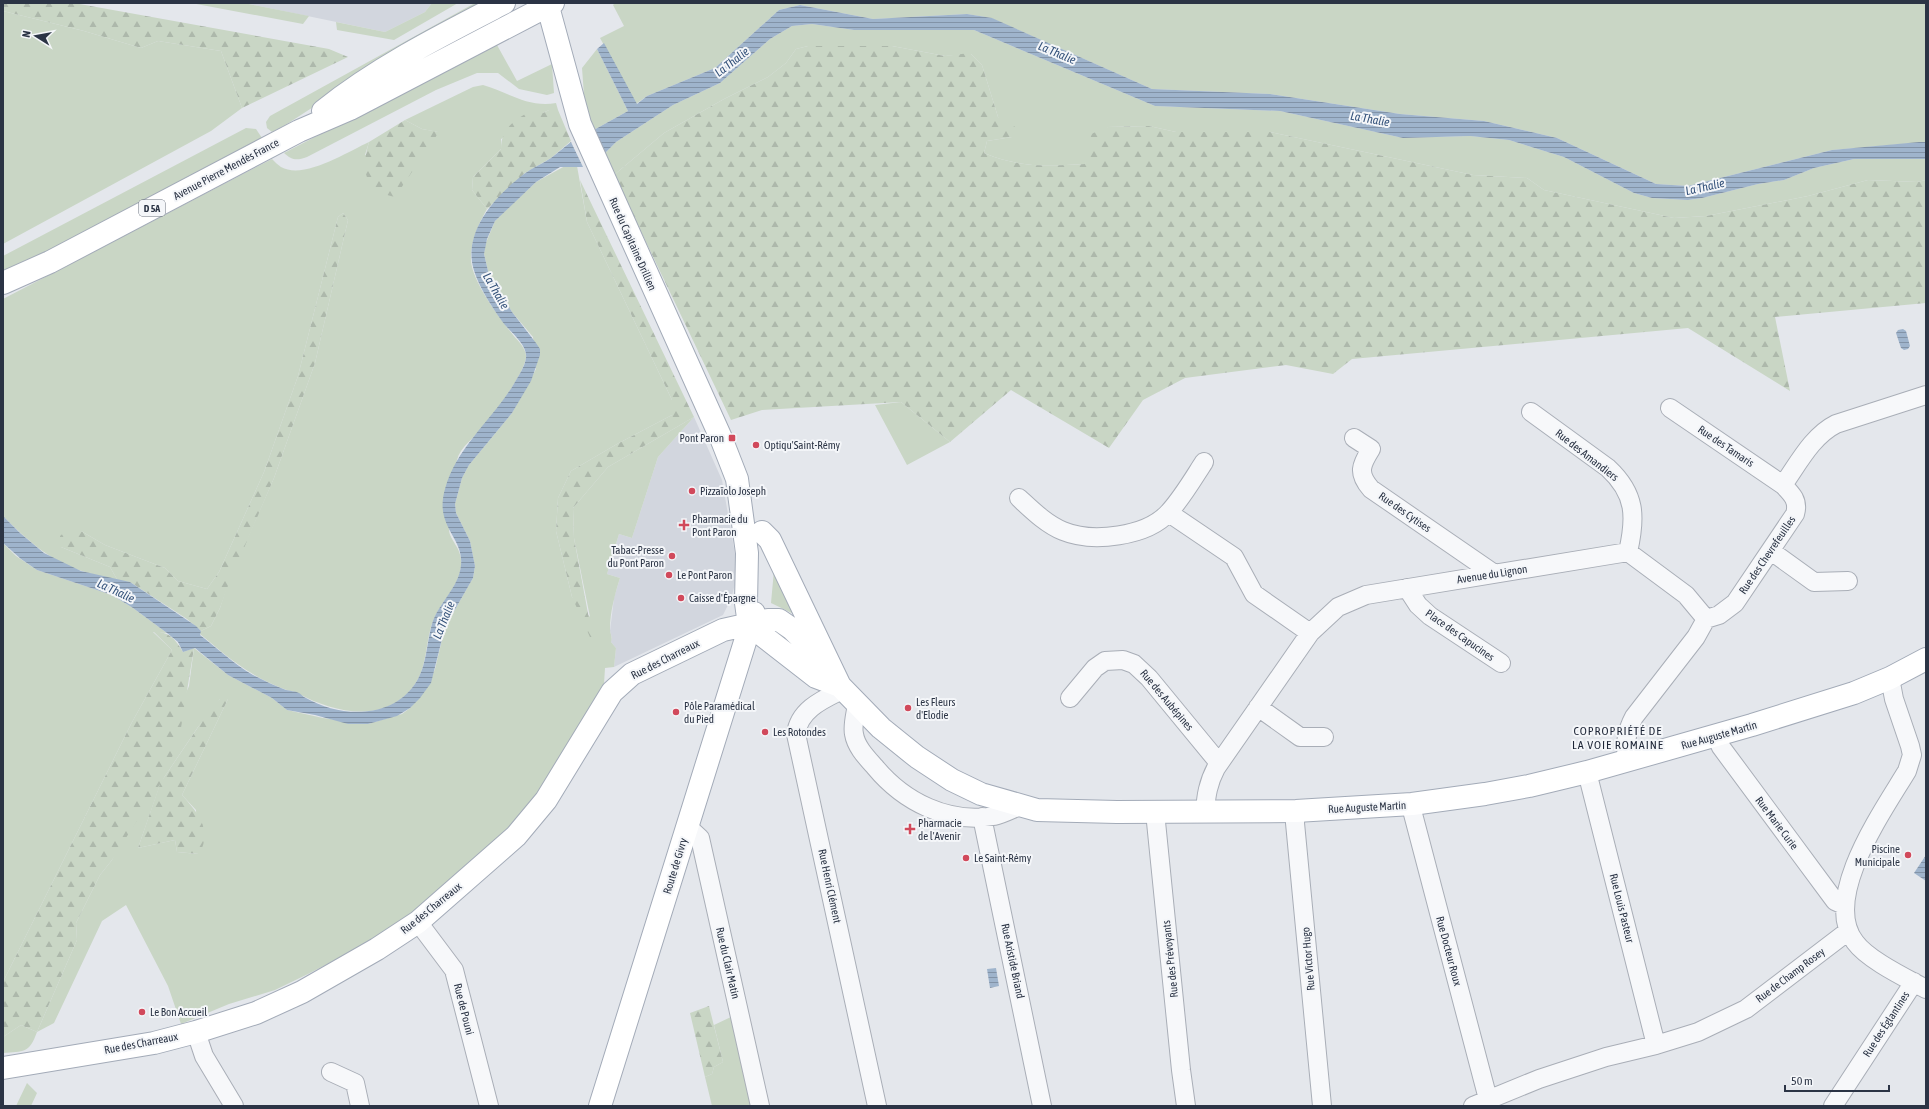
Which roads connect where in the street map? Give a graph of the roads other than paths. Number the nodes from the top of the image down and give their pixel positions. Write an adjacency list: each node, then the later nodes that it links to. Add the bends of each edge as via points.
1 (504, 3): 3 (main road, Avenue Pierre Mendès France / D 5A, via 415,50 340,98)
2 (549, 4): 3 (main road, Avenue Pierre Mendès France / D 5A, via 350,109); 10 (main road, Rue du Capitaine Drillien, via 580,124)
3 (299, 130): 4 (main road, Avenue Pierre Mendès France / D 5A, via 50,262)
4 (3, 283)
5 (1926, 395): 11 (street, via 1828,428 1814,442)
6 (1670, 408): 11 (street, Rue des Tamaris)
7 (1531, 412): 16 (street, Rue des Amandiers, via 1619,478 1632,502)
8 (1354, 438): 17 (street, Rue des Cytises, via 1371,449 1362,466 1362,474 1371,489)
9 (1204, 462): 13 (street)
10 (737, 479): 14 (main road, via 748,492); 21 (main road, via 747,554 746,603)
11 (1783, 485): 15 (street, Rue des Chevrefeuilles, via 1793,495 1797,507)
12 (1019, 498): 13 (street, via 1040,517 1063,531 1091,537 1136,532)
13 (1169, 513): 22 (street, via 1234,558 1254,594)
14 (762, 532): 21 (main road, Route de Givry, via 758,603); 26 (main road, via 770,540)
15 (1771, 551): 18 (street, via 1814,582); 20 (street, Rue des Chevrefeuilles, via 1735,603 1723,612)
16 (1628, 552): 17 (street, Avenue du Lignon); 20 (street, via 1686,595)
17 (1493, 573): 19 (street, Avenue du Lignon)
18 (1848, 581)
19 (1407, 588): 22 (street, Avenue du Lignon, via 1366,595 1338,606); 24 (street, Place des Capucines, via 1418,605 1430,616)
20 (1706, 619): 31 (street, via 1696,638 1634,717 1625,738)
21 (749, 625): 26 (main road, via 816,676); 40 (main road, Route de Givry); 42 (main road, Rue des Charreaux, via 724,630 632,674 612,692 546,800 516,836)
22 (1310, 632): 28 (street, Avenue du Lignon)
23 (1926, 659): 25 (main road, Rue Auguste Martin)
24 (1501, 663)
25 (1890, 678): 29 (main road, Rue Auguste Martin, via 1854,693); 41 (street, via 1912,755 1907,771 1857,858)
26 (844, 688): 35 (main road, Rue Auguste Martin, via 895,740 952,780 981,794); 39 (street, via 854,734 862,752 891,784 922,806 954,815); 55 (street, Rue Henri Clément, via 801,716 796,734)
27 (1070, 698): 32 (street, Rue des Aubépines, via 1095,668 1105,661 1123,660 1134,664 1149,678)
28 (1258, 707): 30 (street, via 1300,737); 32 (street, Avenue du Lignon)
29 (1716, 736): 31 (main road, Rue Auguste Martin); 41 (street, Rue Marie Curie, via 1721,747 1835,901)
30 (1324, 737)
31 (1627, 760): 33 (main road, Rue Auguste Martin)
32 (1219, 763): 38 (street, Avenue du Lignon, via 1206,792)
33 (1587, 772): 34 (main road, Rue Auguste Martin, via 1529,786); 46 (street, Rue Louis Pasteur)
34 (1412, 804): 36 (main road, Rue Auguste Martin); 49 (street, Rue Docteur Roux)
35 (1020, 806): 37 (main road, Rue Auguste Martin, via 1060,812); 39 (street, via 996,816)
36 (1296, 811): 38 (main road, Rue Auguste Martin); 58 (street, Rue Victor Hugo, via 1295,823)
37 (1155, 812): 38 (main road, Rue Auguste Martin); 57 (street, Rue des Prévoyants)
38 (1205, 812)
39 (982, 817): 56 (street, Rue Aristide Briand)
40 (687, 826): 53 (main road, Route de Givry); 54 (street, Rue du Clair Matin, via 700,838)
41 (1844, 905): 43 (street)
42 (418, 922): 45 (main road, Rue des Charreaux, via 302,992 256,1013); 52 (street, Rue de Pouni, via 454,970)
43 (1847, 932): 44 (street, via 1866,954); 46 (street, Rue de Champ Rosey, via 1746,1009 1698,1032)
44 (1920, 986): 59 (street, Rue des Églantines)
45 (196, 1032): 47 (main road, Rue des Charreaux, via 154,1043); 50 (street, via 204,1056)
46 (1656, 1045): 49 (street, Rue de Champ Rosey, via 1539,1079)
47 (3, 1068)
48 (331, 1072): 51 (street, via 355,1083)
49 (1480, 1102)
50 (234, 1106)
51 (360, 1106)
52 (489, 1106)
53 (600, 1106)
54 (760, 1106)
55 (877, 1106)
56 (1042, 1106)
57 (1186, 1106)
58 (1322, 1106)
59 (1833, 1106)

